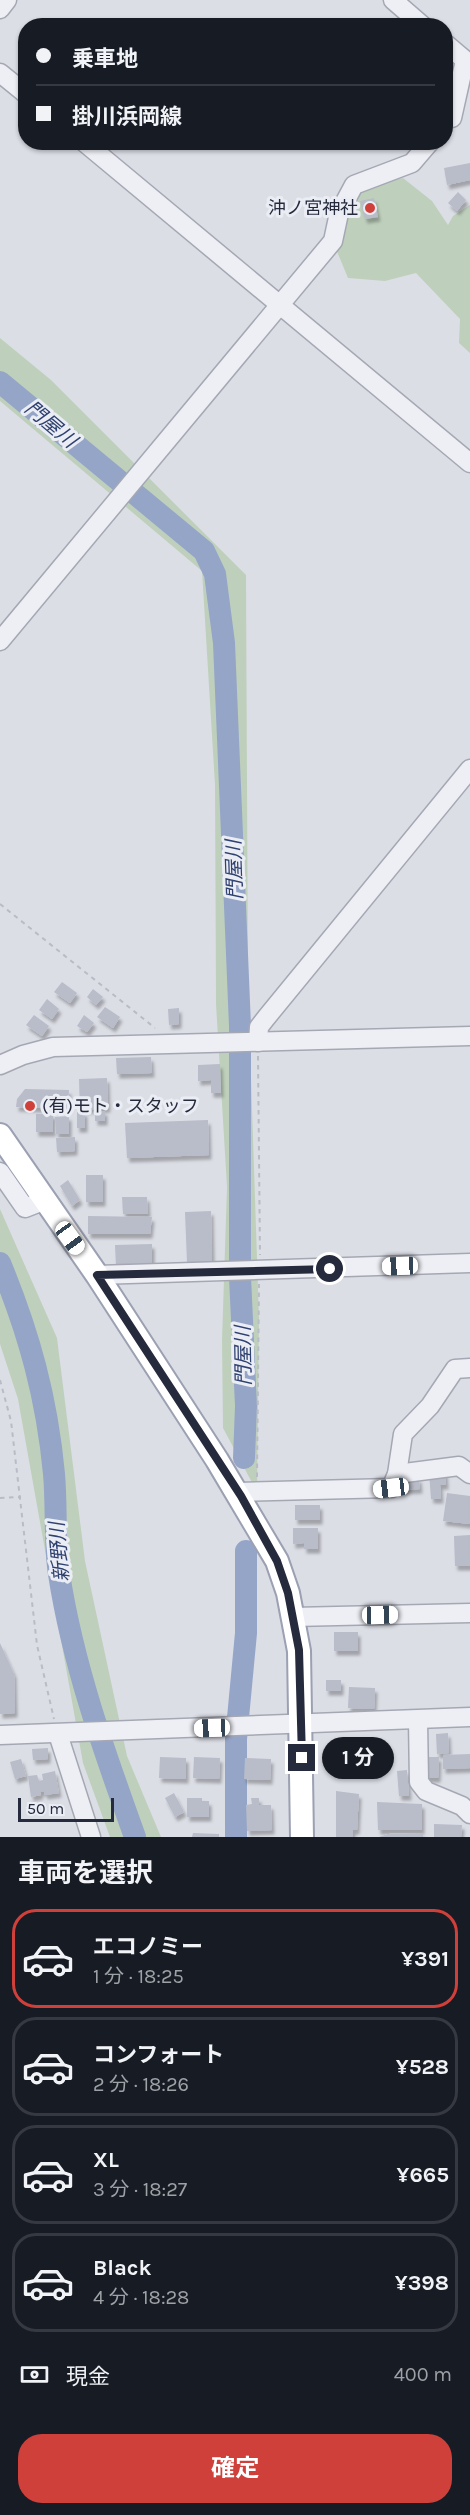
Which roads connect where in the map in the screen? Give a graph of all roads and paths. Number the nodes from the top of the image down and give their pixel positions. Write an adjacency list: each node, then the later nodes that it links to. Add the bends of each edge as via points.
1 (7, 0): 3 (street)
2 (393, 0): 4 (street)
3 (0, 9)
4 (414, 18)
5 (453, 50): 9 (street, via 465,60)
6 (0, 73): 7 (street)
7 (18, 88)
8 (470, 104): 10 (street)
9 (453, 106)
10 (453, 118)
11 (94, 150): 13 (street)
12 (423, 150): 13 (street, via 412,164 354,185 339,213 333,241)
13 (279, 305): 14 (street); 15 (street)
14 (470, 463)
15 (0, 641)
16 (470, 769): 19 (street, via 266,1018)
17 (0, 904): 20 (path, via 159,1031)
18 (470, 1036): 19 (street)
19 (258, 1041): 20 (street)
20 (160, 1044): 21 (street, via 53,1047)
21 (0, 1065)
22 (0, 1135): 24 (main road)
23 (0, 1172): 24 (street, via 25,1208)
24 (43, 1201): 26 (main road)
25 (470, 1263): 26 (street)
26 (97, 1275): 31 (main road)
27 (470, 1368): 29 (street, via 455,1369 430,1406 403,1434)
28 (0, 1380): 32 (path, via 11,1421)
29 (397, 1474): 30 (street, via 459,1466); 31 (street, via 391,1488 375,1490)
30 (470, 1474)
31 (238, 1492): 35 (main road, via 277,1561)
32 (21, 1497): 33 (path); 39 (path, via 37,1645)
33 (0, 1498)
34 (470, 1612): 35 (street)
35 (292, 1617): 38 (main road, via 299,1650)
36 (470, 1717): 37 (street)
37 (418, 1719): 38 (street); 41 (street, via 419,1782 426,1791 462,1806)
38 (302, 1724): 39 (street); 43 (main road)
39 (61, 1734): 40 (street); 42 (street)
40 (0, 1735)
41 (470, 1814)
42 (91, 1837)
43 (302, 1837)

